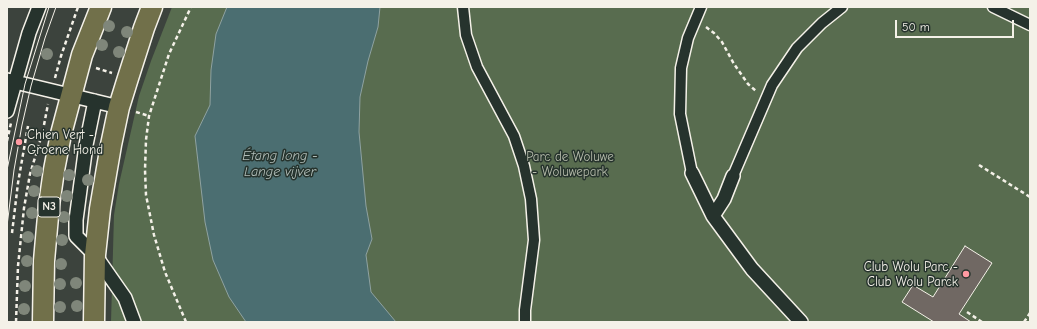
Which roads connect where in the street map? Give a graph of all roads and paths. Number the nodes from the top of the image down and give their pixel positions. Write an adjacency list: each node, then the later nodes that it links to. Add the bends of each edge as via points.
1 (39, 7): 16 (street)
2 (78, 7): 12 (path)
3 (100, 7): 13 (main road, N3)
4 (152, 7): 15 (main road)
5 (191, 7): 22 (path, via 168,54)
6 (463, 7): 42 (street, via 466,35 477,67 514,136 531,199 534,240)
7 (700, 7): 10 (street)
8 (842, 7): 18 (street, via 797,48 772,85)
9 (993, 7): 11 (street)
10 (696, 19): 18 (path, via 722,42 748,84); 29 (street, via 688,38 680,83 680,114)
11 (1030, 25)
12 (61, 56): 13 (path); 14 (path)
13 (80, 62): 15 (path); 17 (main road, N3)
14 (56, 75)
15 (128, 78): 21 (main road)
16 (11, 81): 17 (street); 23 (street)
17 (71, 95): 19 (street); 38 (main road, N3, via 58,148 49,205 44,261)
18 (766, 100): 30 (street)
19 (95, 101): 21 (street); 34 (street, via 86,145 76,236)
20 (47, 109): 25 (path)
21 (126, 109): 22 (path); 34 (main road, via 110,149)
22 (149, 116): 41 (path, via 145,170 149,216 165,272)
23 (9, 117): 27 (path)
24 (28, 126): 33 (path)
25 (44, 130)
26 (41, 138): 37 (path, via 30,174 24,208)
27 (7, 141)
28 (979, 165): 31 (path)
29 (692, 173): 32 (street)
30 (733, 176): 32 (street, via 724,199)
31 (1030, 197)
32 (713, 216): 43 (street, via 752,269)
33 (12, 233)
34 (95, 255): 39 (main road); 40 (street, via 125,298)
35 (967, 312): 44 (path)
36 (1030, 312): 45 (path)
37 (16, 322)
38 (43, 322)
39 (94, 322)
40 (134, 322)
41 (186, 322)
42 (525, 322)
43 (801, 322)
44 (982, 322)
45 (1024, 322)

